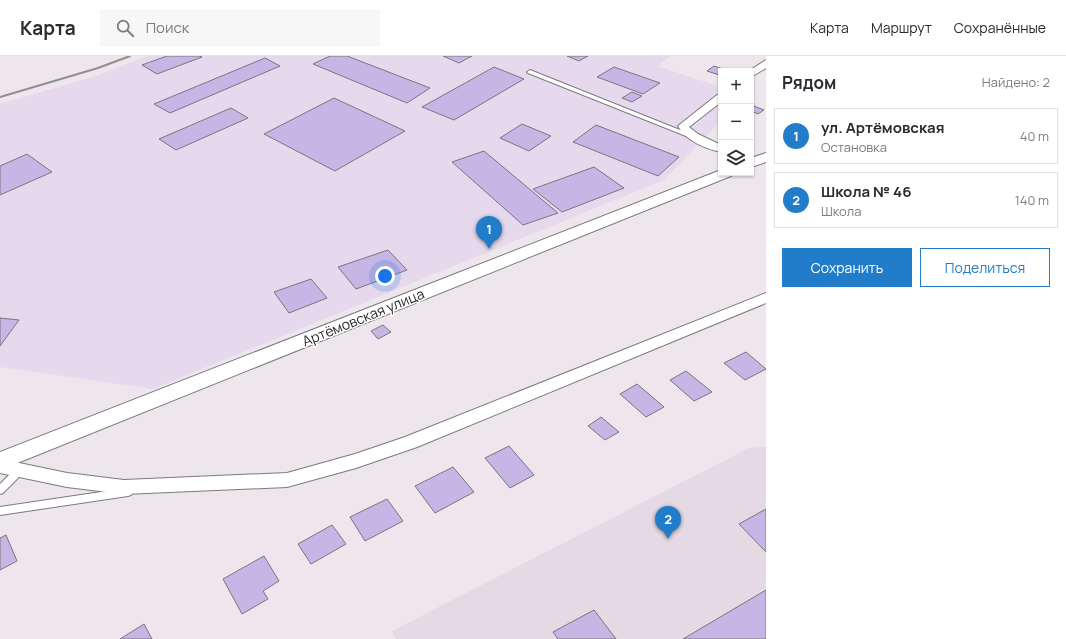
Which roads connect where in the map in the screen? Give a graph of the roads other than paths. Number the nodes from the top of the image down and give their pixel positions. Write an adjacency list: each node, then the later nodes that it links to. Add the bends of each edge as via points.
1 (766, 63): 3 (street)
2 (530, 72): 5 (lane)
3 (754, 72)
4 (718, 99): 5 (street, via 683,126 687,132)
5 (707, 142): 6 (street)
6 (718, 147)
7 (766, 157): 8 (street)
8 (754, 161)
9 (718, 176): 11 (street, Артёмовская улица)
10 (766, 298): 14 (street, via 419,440 356,461 287,480)
11 (0, 461)
12 (0, 466): 13 (street)
13 (20, 470): 14 (street, via 67,480 124,487); 15 (lane)
14 (174, 484): 16 (lane)
15 (0, 490)
16 (0, 511)

